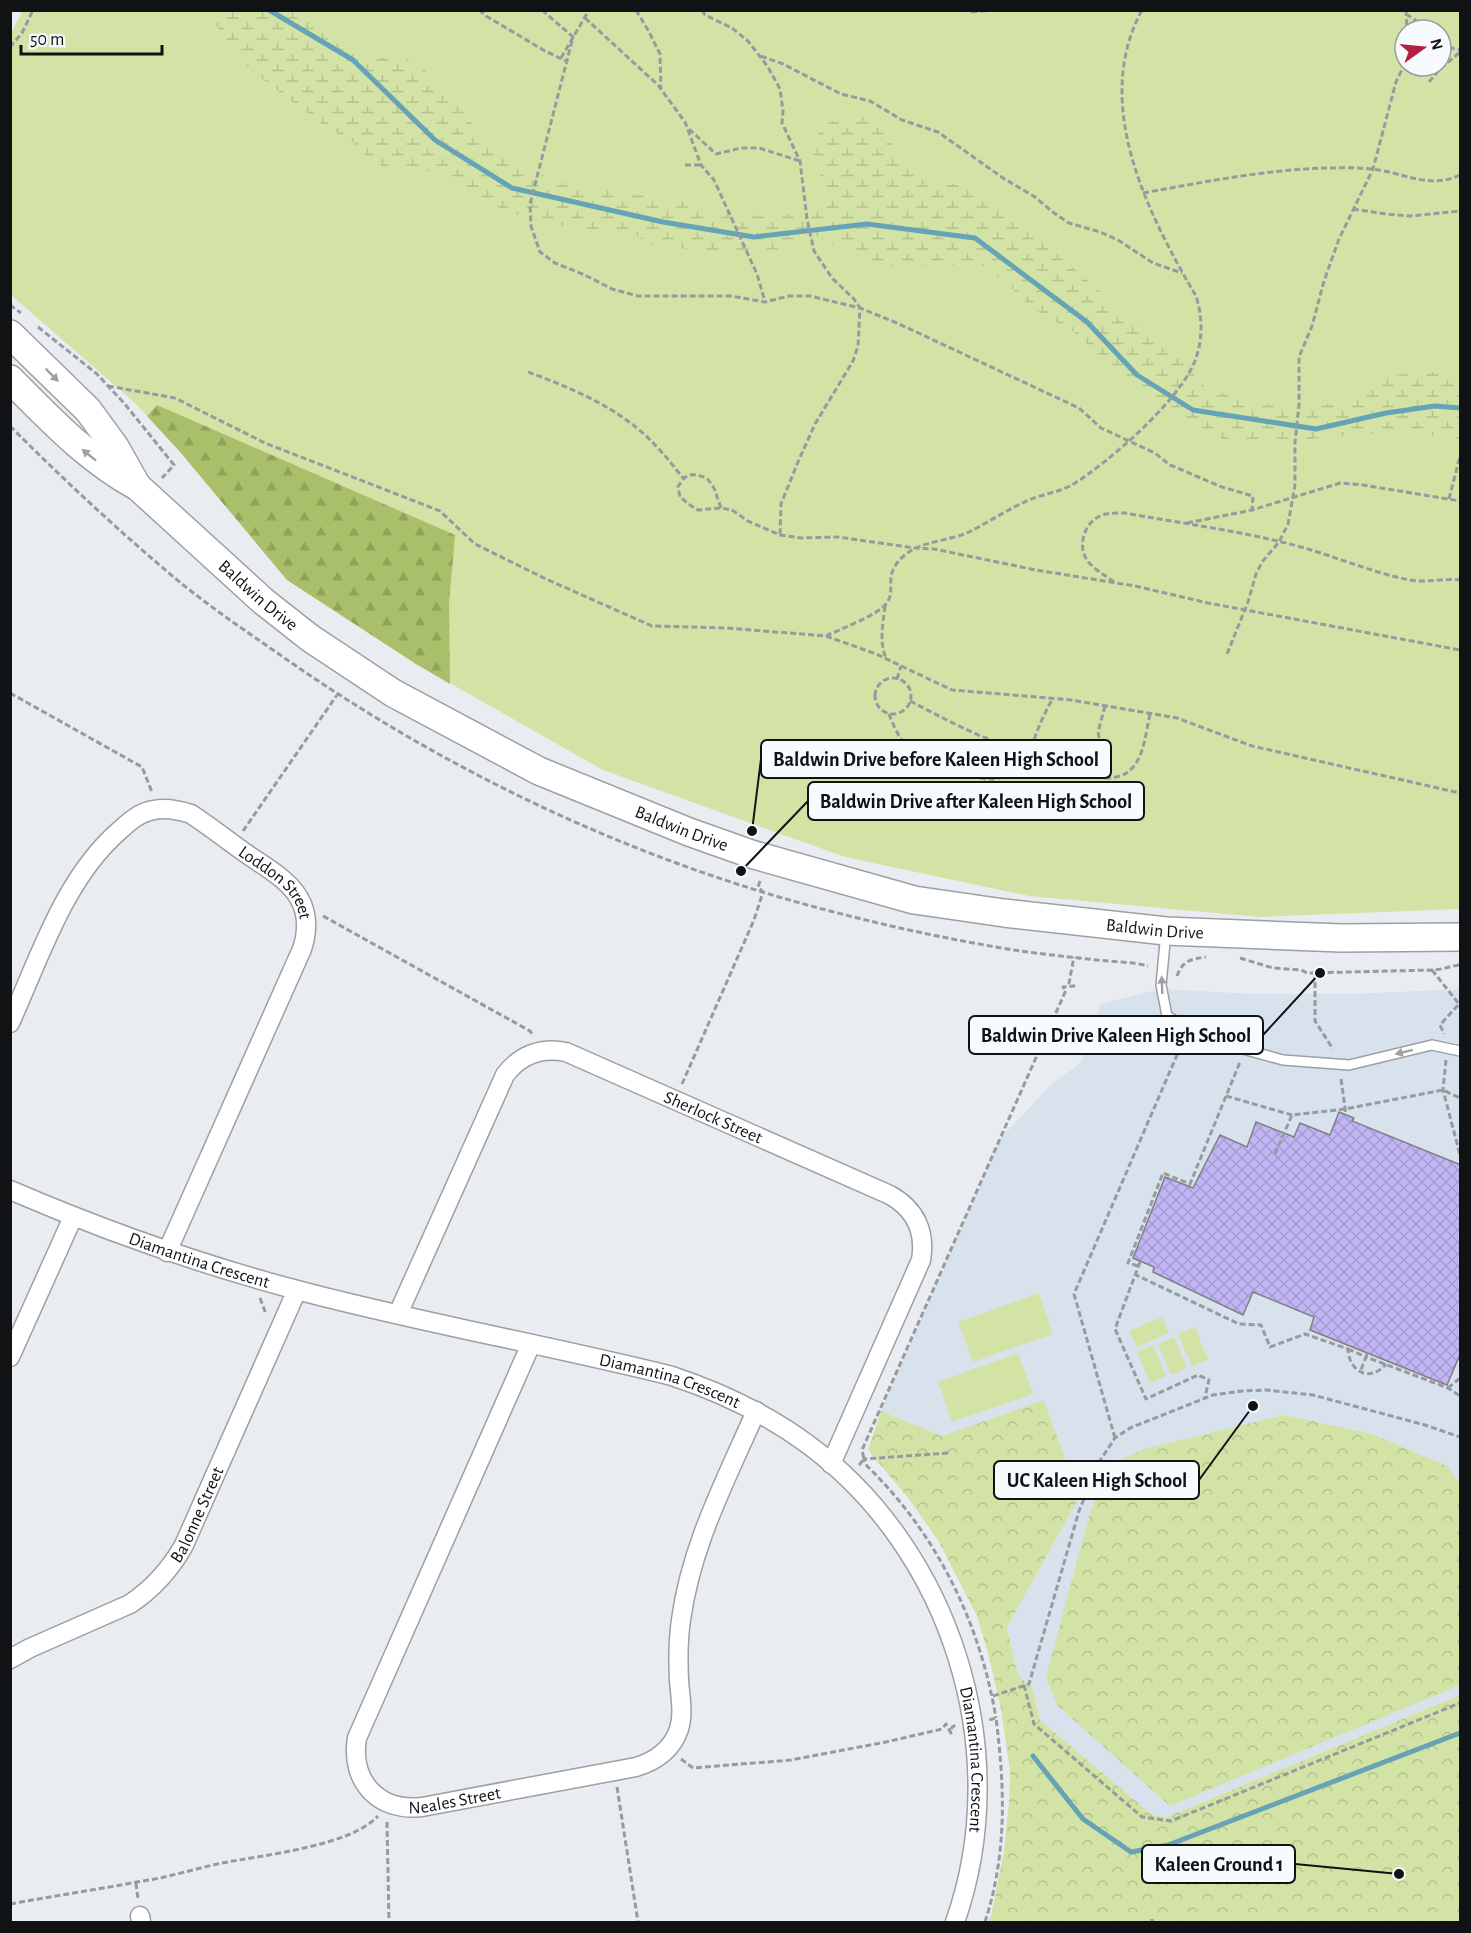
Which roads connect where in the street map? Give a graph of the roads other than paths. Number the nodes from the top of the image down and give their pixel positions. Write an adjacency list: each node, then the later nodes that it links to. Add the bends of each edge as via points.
1 (10, 334): 3 (main road, Baldwin Drive, one-way to 3, via 88,410)
2 (10, 379): 3 (main road, Baldwin Drive, one-way to 2, via 83,451)
3 (138, 487): 4 (main road, Baldwin Drive, via 262,601 310,638 393,693 538,771 766,859 914,900)
4 (1166, 931): 5 (main road, Baldwin Drive, via 1341,938); 7 (lane, one-way to 4, via 1432,1044 1349,1065 1282,1060 1207,1039 1167,1016 1161,985)
5 (1461, 937)
6 (10, 1023): 10 (street, Loddon Street, via 81,874 112,837 149,811 182,811 198,819 290,887 301,903 306,930 302,949)
7 (1461, 1051)
8 (10, 1190): 9 (street, Diamantina Crescent)
9 (73, 1217): 10 (street, Diamantina Crescent); 14 (street)
10 (167, 1252): 11 (street, Diamantina Crescent)
11 (297, 1290): 12 (street, Diamantina Crescent); 17 (street, Balonne Street, via 184,1545 167,1572 130,1604)
12 (398, 1314): 13 (street, Diamantina Crescent); 16 (street, Sherlock Street, via 510,1068 523,1057 540,1051 558,1050 575,1055 890,1195 906,1206 917,1221 923,1250 918,1269)
13 (531, 1344): 15 (street, Diamantina Crescent, via 672,1376); 15 (street, Neales Street, via 357,1738 355,1757 370,1791 403,1808 645,1764 668,1748 678,1732 682,1713 678,1651 690,1572 707,1522)
14 (10, 1357)
15 (756, 1411): 16 (street, Diamantina Crescent)
16 (831, 1464): 18 (street, Diamantina Crescent, via 875,1508 927,1584 964,1679 966,1728 977,1760 976,1822 967,1883)
17 (10, 1659)
18 (955, 1923)

